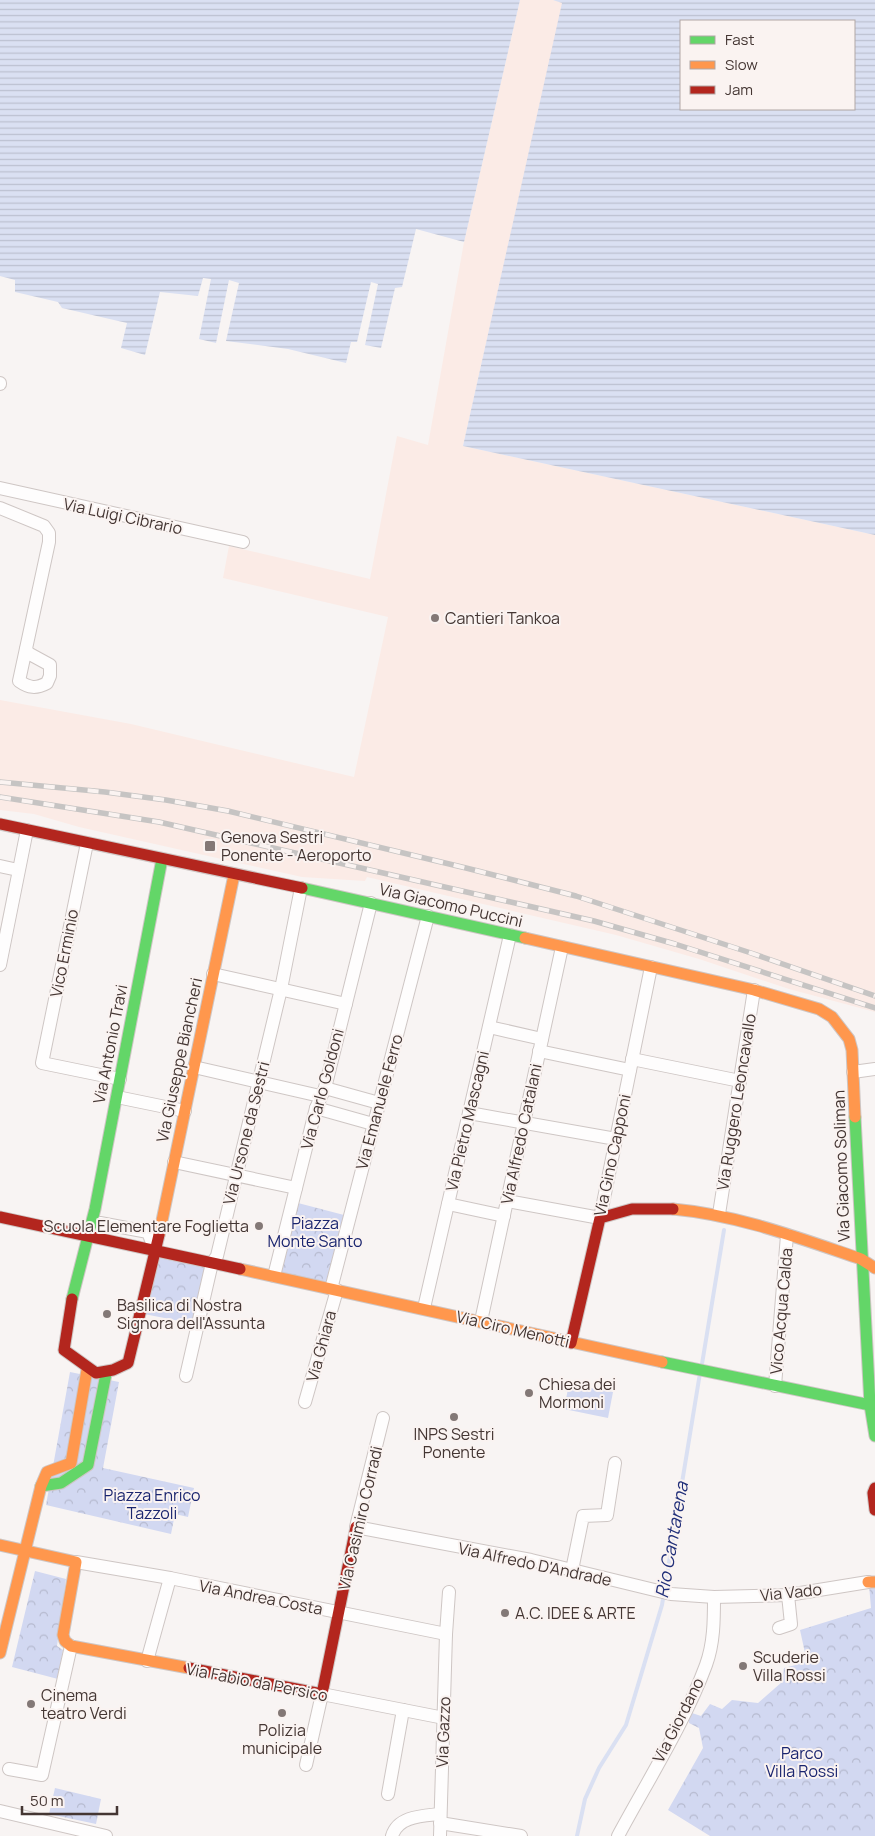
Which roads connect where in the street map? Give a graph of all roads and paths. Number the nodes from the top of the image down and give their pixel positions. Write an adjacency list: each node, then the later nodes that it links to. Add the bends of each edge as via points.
1 (1, 491): 3 (street, Via Luigi Cibrario)
2 (0, 508): 4 (street, Via Luigi Cibrario, via 44,526 48,532 49,542)
3 (243, 542)
4 (26, 648): 4 (street, Via Luigi Cibrario, via 28,653 50,665 48,683 39,688 19,681)
5 (0, 824): 6 (street, Via Giacomo Puccini)
6 (27, 830): 7 (street, Via Giacomo Puccini); 10 (street)
7 (87, 842): 8 (street, Via Giacomo Puccini); 29 (street, Vico Erminio, via 42,1063)
8 (162, 859): 11 (street, Via Giacomo Puccini); 29 (street, Via Antonio Travi)
9 (0, 866): 10 (street)
10 (18, 870): 17 (street)
11 (234, 875): 12 (street, Via Giacomo Puccini); 19 (street, Via Giuseppe Biancheri)
12 (302, 888): 13 (street, Via Giacomo Puccini); 20 (street, Via Ursone da Sestri)
13 (371, 903): 14 (street, Via Giacomo Puccini); 22 (street, Via Carlo Goldoni)
14 (428, 916): 15 (street, Via Giacomo Puccini); 34 (street, Via Emanuele Ferro)
15 (510, 935): 16 (street, Via Giacomo Puccini); 23 (street, Via Pietro Mascagni)
16 (562, 947): 18 (street, Via Giacomo Puccini); 24 (street, Via Alfredo Catalani)
17 (0, 965)
18 (651, 967): 21 (street, Via Giacomo Puccini); 25 (street, Via Gino Capponi)
19 (213, 974): 20 (street); 26 (street, Via Giuseppe Biancheri)
20 (281, 989): 22 (street); 31 (street, Via Ursone da Sestri)
21 (754, 990): 28 (street, Via Giacomo Puccini, via 832,1017 849,1039); 30 (street, Via Ruggero Leoncavallo)
22 (346, 1004): 33 (street, Via Carlo Goldoni)
23 (489, 1027): 24 (street); 36 (street, Via Pietro Mascagni)
24 (540, 1045): 25 (street); 37 (street, Via Alfredo Catalani)
25 (631, 1065): 30 (street); 39 (street, Via Gino Capponi)
26 (194, 1066): 31 (street); 35 (street, Via Giuseppe Biancheri)
27 (875, 1068): 28 (street)
28 (853, 1072): 52 (street, Via Giacomo Soliman)
29 (120, 1079): 32 (street, Via Antonio Travi)
30 (740, 1081): 45 (street, Via Ruggero Leoncavallo)
31 (258, 1082): 33 (street); 41 (street, Via Ursone da Sestri)
32 (117, 1097): 35 (street); 49 (street, Via Antonio Travi)
33 (320, 1098): 34 (street); 38 (street); 42 (street, Via Carlo Goldoni)
34 (379, 1103): 38 (street, Via Emanuele Ferro)
35 (185, 1111): 40 (street, Via Giuseppe Biancheri)
36 (470, 1113): 37 (street); 44 (street, Via Pietro Mascagni)
37 (524, 1122): 39 (street); 43 (street, Via Alfredo Catalani)
38 (373, 1124): 56 (street, Via Emanuele Ferro)
39 (616, 1139): 48 (street, Via Gino Capponi)
40 (174, 1162): 41 (street); 51 (street, Via Giuseppe Biancheri)
41 (236, 1175): 42 (street); 53 (street, Via Ursone da Sestri, via 217,1256)
42 (296, 1188): 55 (street, Via Carlo Goldoni)
43 (507, 1201): 46 (street, Via Alfredo Catalani); 48 (street)
44 (448, 1204): 46 (street); 57 (street, Via Pietro Mascagni)
45 (719, 1214): 48 (street, via 631,1209); 50 (street)
46 (504, 1216): 58 (street, Via Alfredo Catalani)
47 (0, 1217): 49 (street)
48 (600, 1218): 59 (street, Via Gino Capponi)
49 (89, 1235): 51 (street, via 100,1223 148,1232); 60 (street, Via Antonio Travi, via 72,1296 64,1350 77,1356)
50 (787, 1235): 52 (street); 63 (street, Vico Acqua Calda)
51 (155, 1252): 53 (street, Via Ciro Menotti); 61 (street, Via Giuseppe Biancheri, via 128,1363)
52 (861, 1259): 54 (street, Via Giacomo Soliman); 65 (street, Via Giacomo Soliman)
53 (212, 1263): 55 (street, Via Ciro Menotti); 62 (street, Via Ursone da Sestri)
54 (875, 1268)
55 (274, 1276): 56 (street, Via Ciro Menotti)
56 (334, 1289): 57 (street, Via Ciro Menotti); 64 (street, Via Ghiara)
57 (424, 1308): 58 (street, Via Ciro Menotti)
58 (481, 1321): 59 (street, Via Ciro Menotti)
59 (571, 1343): 63 (street, Via Ciro Menotti)
60 (87, 1370): 61 (street); 69 (street, via 71,1462 47,1472)
61 (106, 1374): 69 (street, via 88,1466 61,1483)
62 (186, 1376)
63 (775, 1386): 65 (street, Via Ciro Menotti)
64 (305, 1402)
65 (870, 1405): 67 (street, Via Giacomo Soliman)
66 (383, 1418): 72 (street, Via Casimiro Corradi)
67 (875, 1436)
68 (615, 1463): 76 (street, via 607,1515 583,1516)
69 (41, 1486): 74 (street)
70 (875, 1488): 71 (street)
71 (875, 1510)
72 (356, 1527): 76 (street, Via Alfredo D'Andrade); 82 (street, Via Casimiro Corradi)
73 (0, 1545): 74 (street)
74 (26, 1550): 75 (street); 86 (street)
75 (76, 1562): 77 (street, Via Andrea Costa); 85 (street, via 63,1635)
76 (572, 1570): 81 (street, Via Alfredo D'Andrade, via 662,1592)
77 (170, 1578): 82 (street, Via Andrea Costa); 87 (street)
78 (872, 1582): 80 (street, Via Vado)
79 (449, 1592): 84 (street, Via Gazzo)
80 (788, 1595): 81 (street, Via Vado); 83 (street)
81 (714, 1597): 99 (street, Via Giordano, via 713,1634 706,1664)
82 (338, 1612): 84 (street, Via Andrea Costa); 88 (street, Via Casimiro Corradi)
83 (785, 1626)
84 (446, 1634): 90 (street, Via Gazzo)
85 (71, 1646): 87 (street, Via Fabio da Persico); 92 (street, via 42,1775)
86 (0, 1653)
87 (147, 1661): 88 (street, Via Fabio da Persico)
88 (322, 1694): 89 (street, Via Fabio da Persico); 91 (street, Via Casimiro Corradi)
89 (403, 1710): 90 (street, Via Fabio da Persico); 93 (street)
90 (444, 1718): 95 (street, Via Gazzo)
91 (306, 1765)
92 (9, 1769)
93 (388, 1794)
94 (0, 1811): 96 (street)
95 (440, 1825): 97 (street, via 408,1819 394,1828); 98 (street)
96 (106, 1836)
97 (392, 1836)
98 (521, 1836)
99 (618, 1836)

